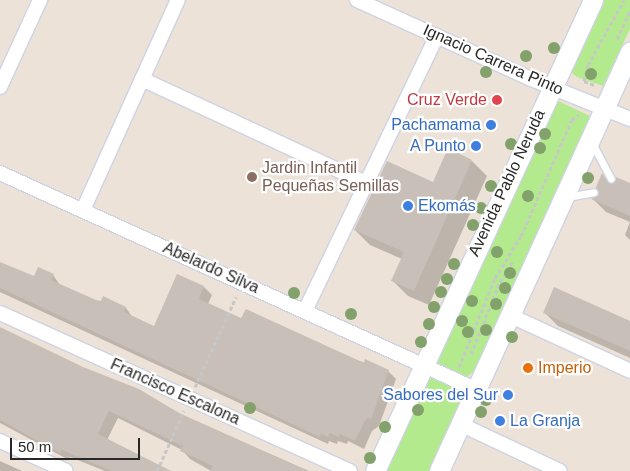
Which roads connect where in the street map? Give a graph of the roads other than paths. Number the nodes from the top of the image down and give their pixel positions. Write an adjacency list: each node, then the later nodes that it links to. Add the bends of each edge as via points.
1 (40, 0): 8 (street)
2 (178, 0): 7 (street)
3 (356, 0): 5 (street, Ignacio Carrera Pinto)
4 (593, 0): 9 (main road, Avenida Pablo Neruda)
5 (437, 36): 9 (street, Ignacio Carrera Pinto); 15 (street)
6 (630, 51): 10 (main road)
7 (142, 79): 15 (street); 18 (street)
8 (0, 87)
9 (552, 88): 10 (street, Ignacio Carrera Pinto); 22 (main road, Avenida Pablo Neruda)
10 (605, 107): 11 (street, Ignacio Carrera Pinto); 12 (main road)
11 (630, 119)
12 (591, 136): 14 (lane, via 594,149); 17 (main road)
13 (0, 173): 18 (street, Abelardo Silva)
14 (611, 178)
15 (368, 184): 19 (street)
16 (594, 192): 17 (lane)
17 (562, 200): 21 (main road)
18 (83, 210): 19 (street, Abelardo Silva)
19 (305, 311): 22 (street, Abelardo Silva)
20 (0, 313): 28 (street, Francisco Escalona)
21 (509, 315): 23 (street); 24 (main road)
22 (422, 366): 24 (street); 29 (main road, Avenida Pablo Neruda)
23 (630, 370)
24 (475, 389): 25 (main road)
25 (460, 424): 30 (main road); 31 (street)
26 (0, 441): 27 (street)
27 (66, 471)
28 (350, 471)
29 (375, 471)
30 (438, 471)
31 (560, 471)

